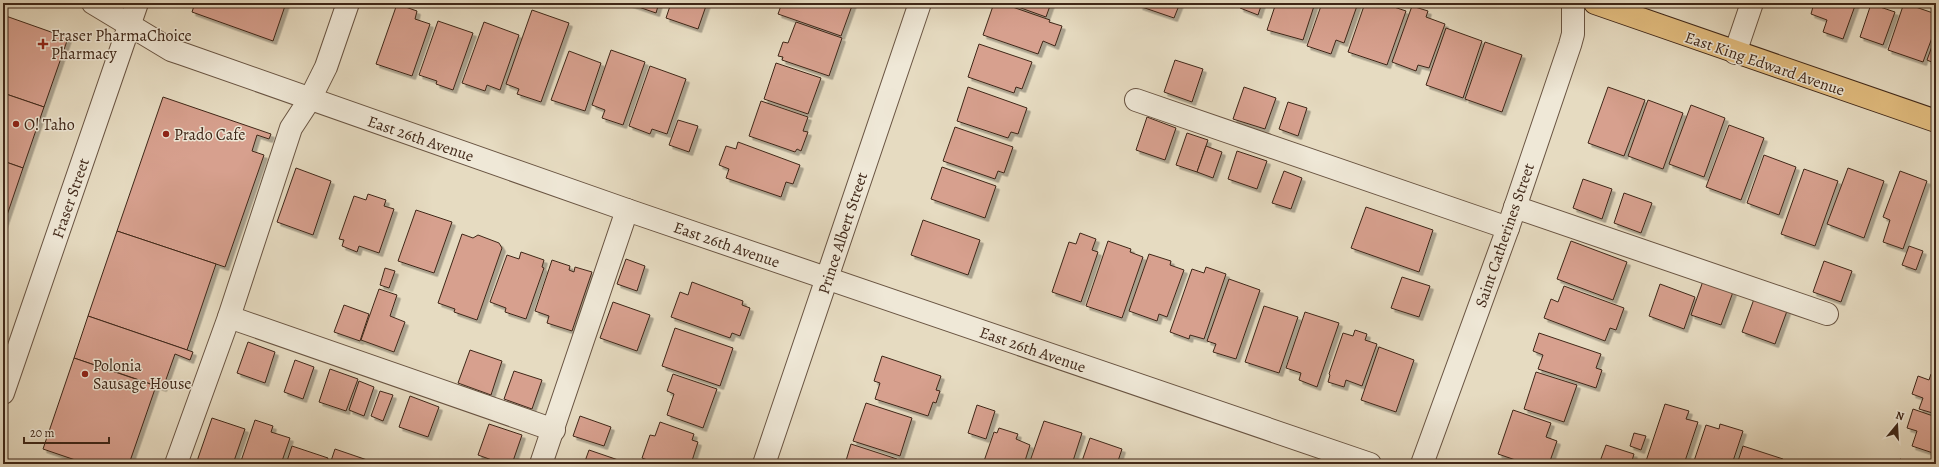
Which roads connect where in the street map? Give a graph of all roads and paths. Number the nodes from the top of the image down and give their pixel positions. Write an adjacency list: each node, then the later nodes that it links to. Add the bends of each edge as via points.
1 (93, 3): 8 (street, East 26th Avenue)
2 (137, 3): 8 (street, Fraser Street)
3 (348, 3): 10 (street, via 326,66)
4 (920, 3): 16 (street, Prince Albert Street)
5 (1573, 3): 13 (street, Saint Catherines Street, via 1573,34)
6 (1595, 3): 9 (main road, East King Edward Avenue)
7 (1752, 3): 9 (street)
8 (129, 26): 10 (street, East 26th Avenue, via 171,50); 19 (street, Fraser Street)
9 (1735, 53): 12 (main road, East King Edward Avenue)
10 (310, 99): 14 (street, East 26th Avenue); 18 (street, via 291,128)
11 (1136, 100): 15 (street)
12 (1936, 121)
13 (1515, 207): 15 (street, Saint Catherines Street); 17 (street)
14 (627, 210): 16 (street, East 26th Avenue); 20 (street)
15 (1508, 228): 25 (street, Saint Catherines Street)
16 (827, 278): 23 (street, Prince Albert Street); 24 (street, East 26th Avenue)
17 (1827, 314)
18 (229, 317): 20 (street); 21 (street)
19 (3, 393)
20 (554, 430): 22 (street)
21 (176, 464)
22 (541, 464)
23 (764, 464)
24 (1370, 464)
25 (1422, 464)

